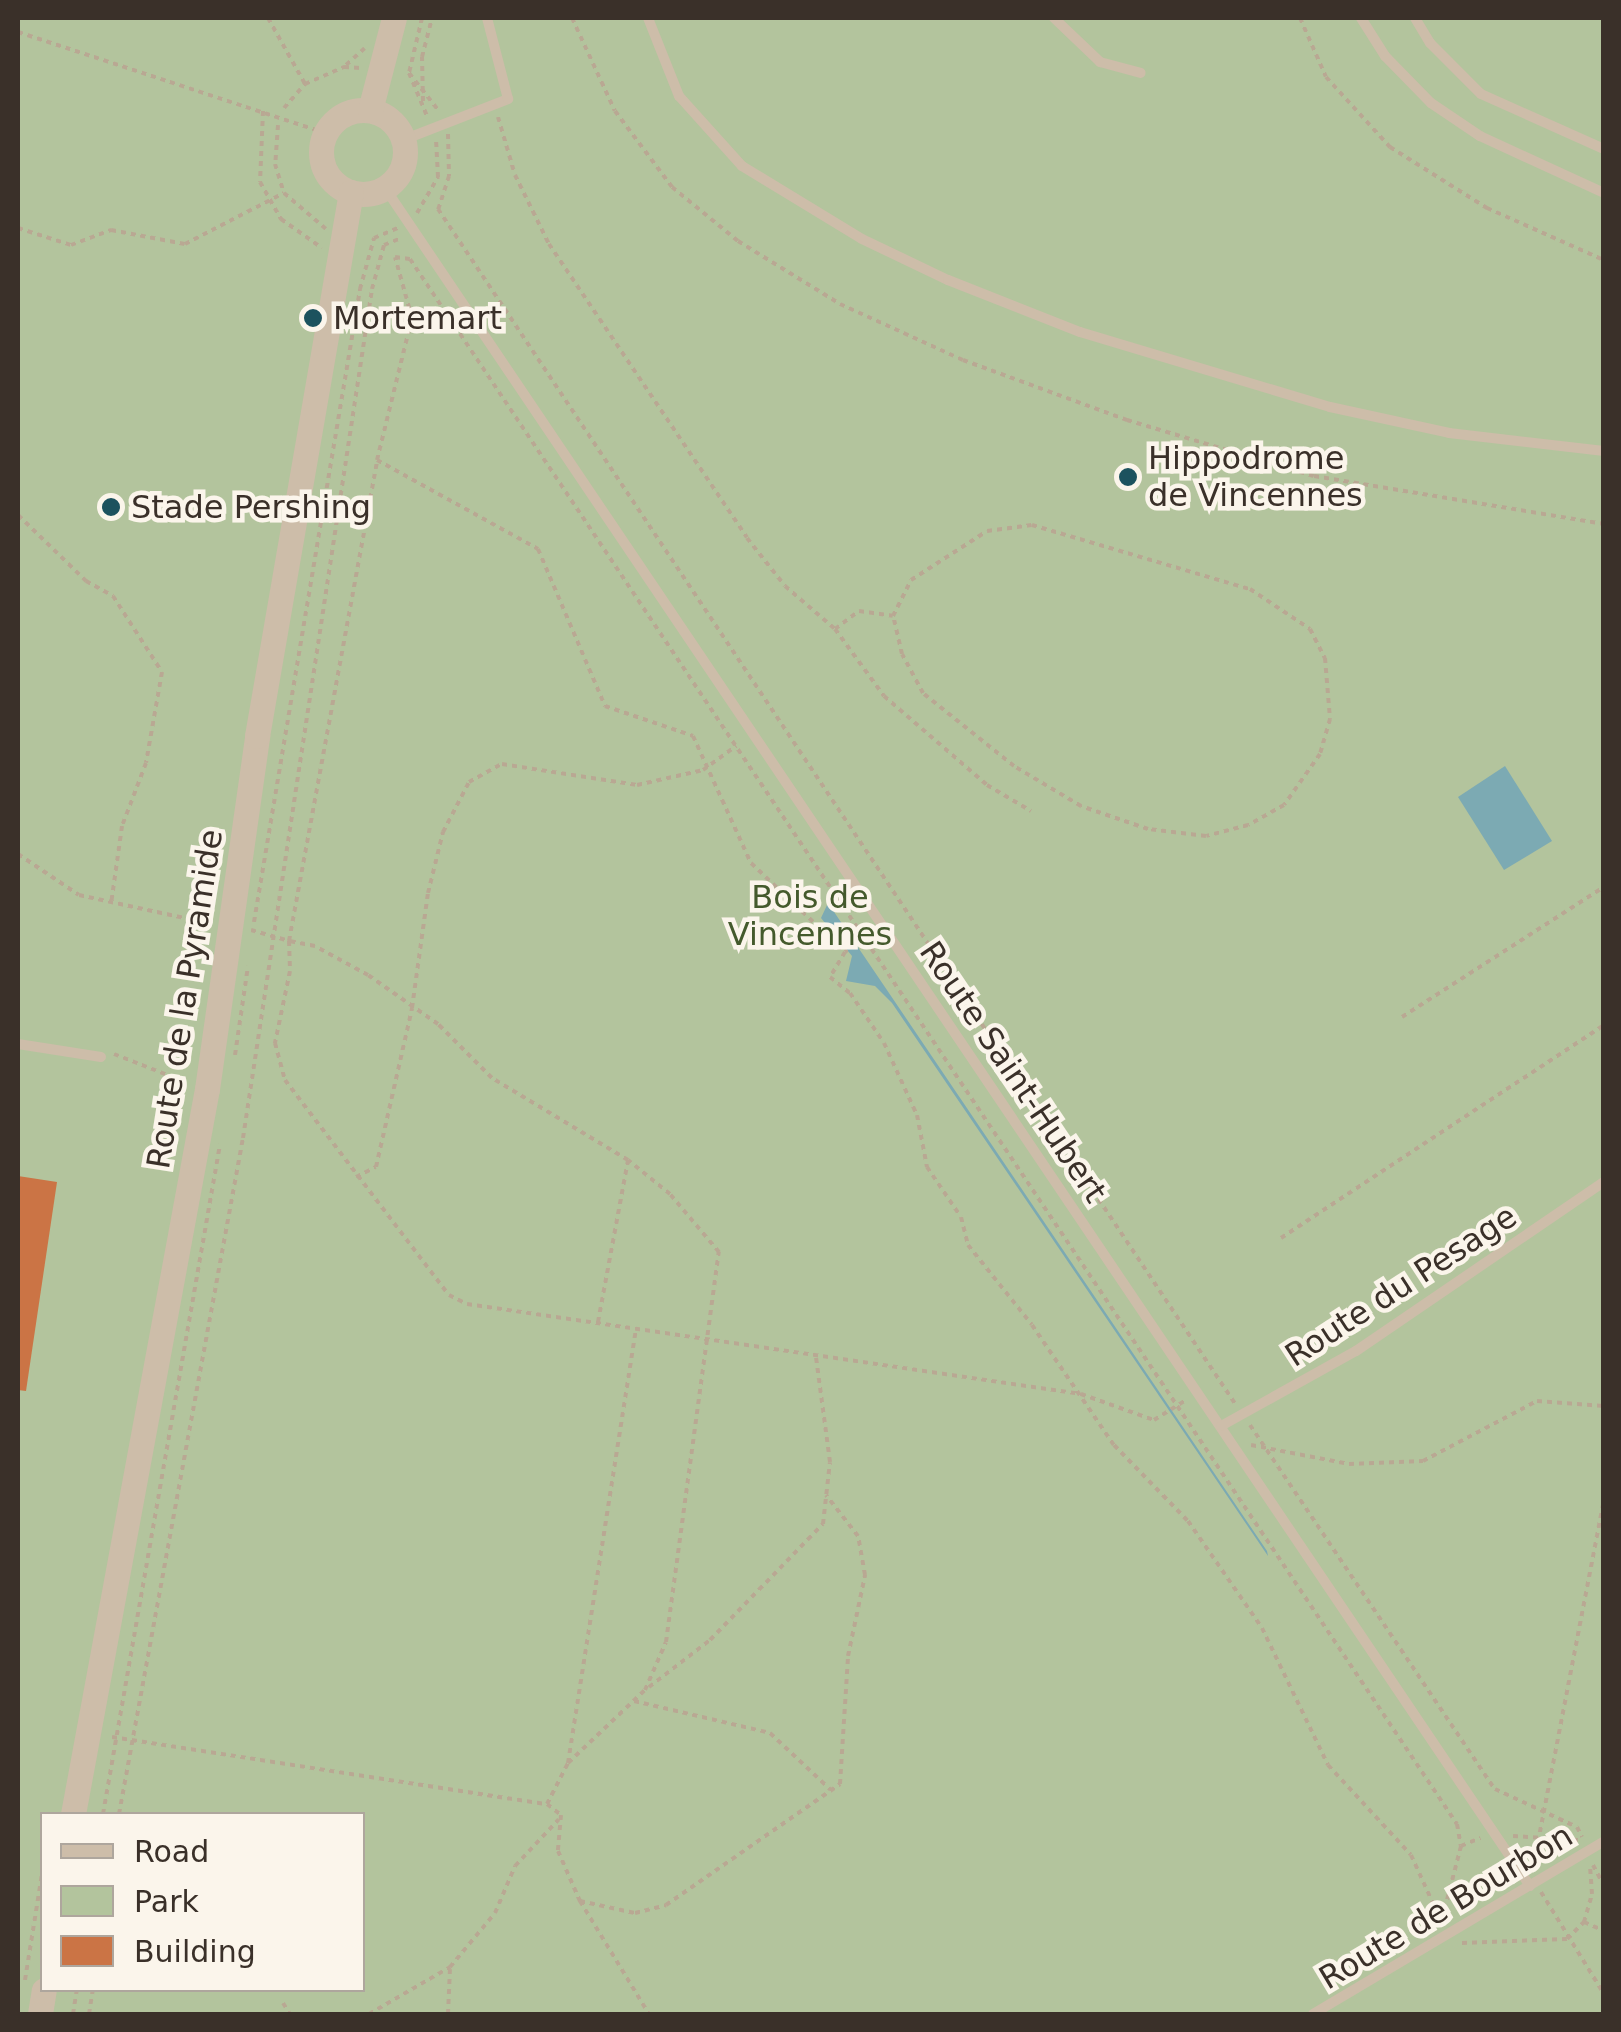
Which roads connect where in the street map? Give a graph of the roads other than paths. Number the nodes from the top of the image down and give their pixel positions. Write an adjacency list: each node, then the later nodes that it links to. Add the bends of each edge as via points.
1 (394, 18): 8 (street)
2 (486, 18): 9 (lane, via 511,91 496,108)
3 (648, 18): 14 (lane, via 679,96 742,166 862,239 948,280 1080,332 1330,407 1449,433)
4 (1054, 18): 7 (lane, via 1100,62)
5 (1361, 18): 13 (lane, via 1385,56 1431,102 1480,136)
6 (1415, 18): 10 (lane, via 1480,94)
7 (1141, 73)
8 (370, 110): 9 (street, via 386,116); 12 (street, via 344,113 325,133 323,166)
9 (404, 140): 11 (street, via 402,166)
10 (1604, 149)
11 (385, 188): 12 (street); 18 (lane, Route Saint-Hubert)
12 (350, 192): 19 (street, Route de la Pyramide)
13 (1604, 193)
14 (1604, 451)
15 (18, 1044): 16 (lane)
16 (102, 1057)
17 (1604, 1182): 18 (lane, Route du Pesage, via 1356,1351)
18 (1221, 1426): 21 (lane, Route Saint-Hubert)
19 (73, 1812)
20 (1604, 1841): 21 (lane, Route de Bourbon)
21 (1530, 1886): 22 (lane, Route de Bourbon)
22 (1314, 2014)

